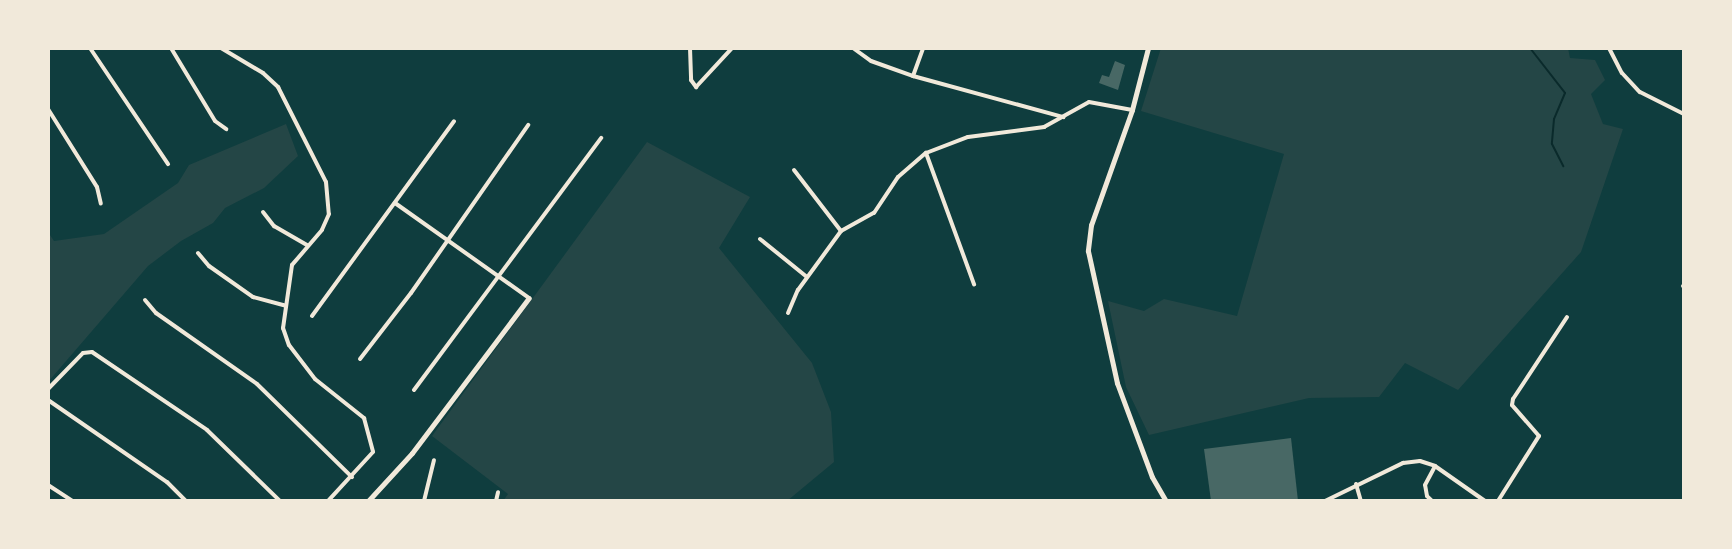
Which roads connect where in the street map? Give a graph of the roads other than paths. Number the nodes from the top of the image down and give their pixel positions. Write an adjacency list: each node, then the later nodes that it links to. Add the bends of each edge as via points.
1 (90, 48): 20 (street)
2 (171, 48): 17 (street, via 215,121)
3 (221, 48): 28 (street, via 263,73 278,87 297,120 330,201 322,230)
4 (690, 48): 5 (street, via 691,80 696,87)
5 (732, 48)
6 (853, 48): 10 (street, via 871,61)
7 (923, 48): 10 (street)
8 (1148, 48): 12 (street)
9 (1609, 48): 13 (street, via 1622,73 1640,92)
10 (914, 76): 14 (street)
11 (48, 109): 23 (street, via 97,187)
12 (1132, 110): 14 (street, via 1089,102); 56 (street, via 1091,225 1088,251 1116,383 1152,477)
13 (1684, 114)
14 (1064, 117): 19 (street, via 1044,127 968,137)
15 (454, 121): 22 (street)
16 (528, 124): 26 (street)
17 (226, 129)
18 (601, 138): 30 (street)
19 (926, 153): 25 (street, via 898,177 874,213); 32 (street)
20 (168, 164)
21 (794, 170): 25 (street)
22 (395, 203): 26 (street); 37 (street)
23 (101, 204)
24 (264, 212): 28 (street, via 274,226)
25 (841, 231): 31 (street)
26 (447, 240): 30 (street); 39 (street)
27 (760, 240): 31 (street)
28 (307, 245): 35 (street, via 292,265)
29 (198, 253): 35 (street, via 208,266 253,297)
30 (499, 277): 33 (street); 41 (street)
31 (807, 277): 36 (street)
32 (974, 284)
33 (529, 298): 53 (street, via 412,453)
34 (145, 300): 45 (street, via 156,313 257,384)
35 (286, 306): 45 (street, via 283,328 289,345 315,379 364,418 371,434 373,452)
36 (788, 313)
37 (312, 316)
38 (1567, 317): 61 (street, via 1513,399 1512,405 1539,436)
39 (360, 359)
40 (48, 389): 51 (street, via 83,353 92,352 207,430)
41 (414, 390)
42 (48, 400): 50 (street, via 167,482)
43 (434, 460): 54 (street)
44 (1435, 466): 46 (street, via 1420,461 1403,463); 59 (street, via 1425,485); 60 (street)
45 (352, 477): 52 (street)
46 (1356, 484): 57 (street); 58 (street)
47 (48, 485): 49 (street)
48 (498, 492): 55 (street)
49 (73, 501)
50 (186, 501)
51 (280, 501)
52 (328, 501)
53 (368, 501)
54 (424, 501)
55 (496, 501)
56 (1166, 501)
57 (1325, 501)
58 (1361, 501)
59 (1432, 501)
60 (1485, 501)
61 (1498, 501)

